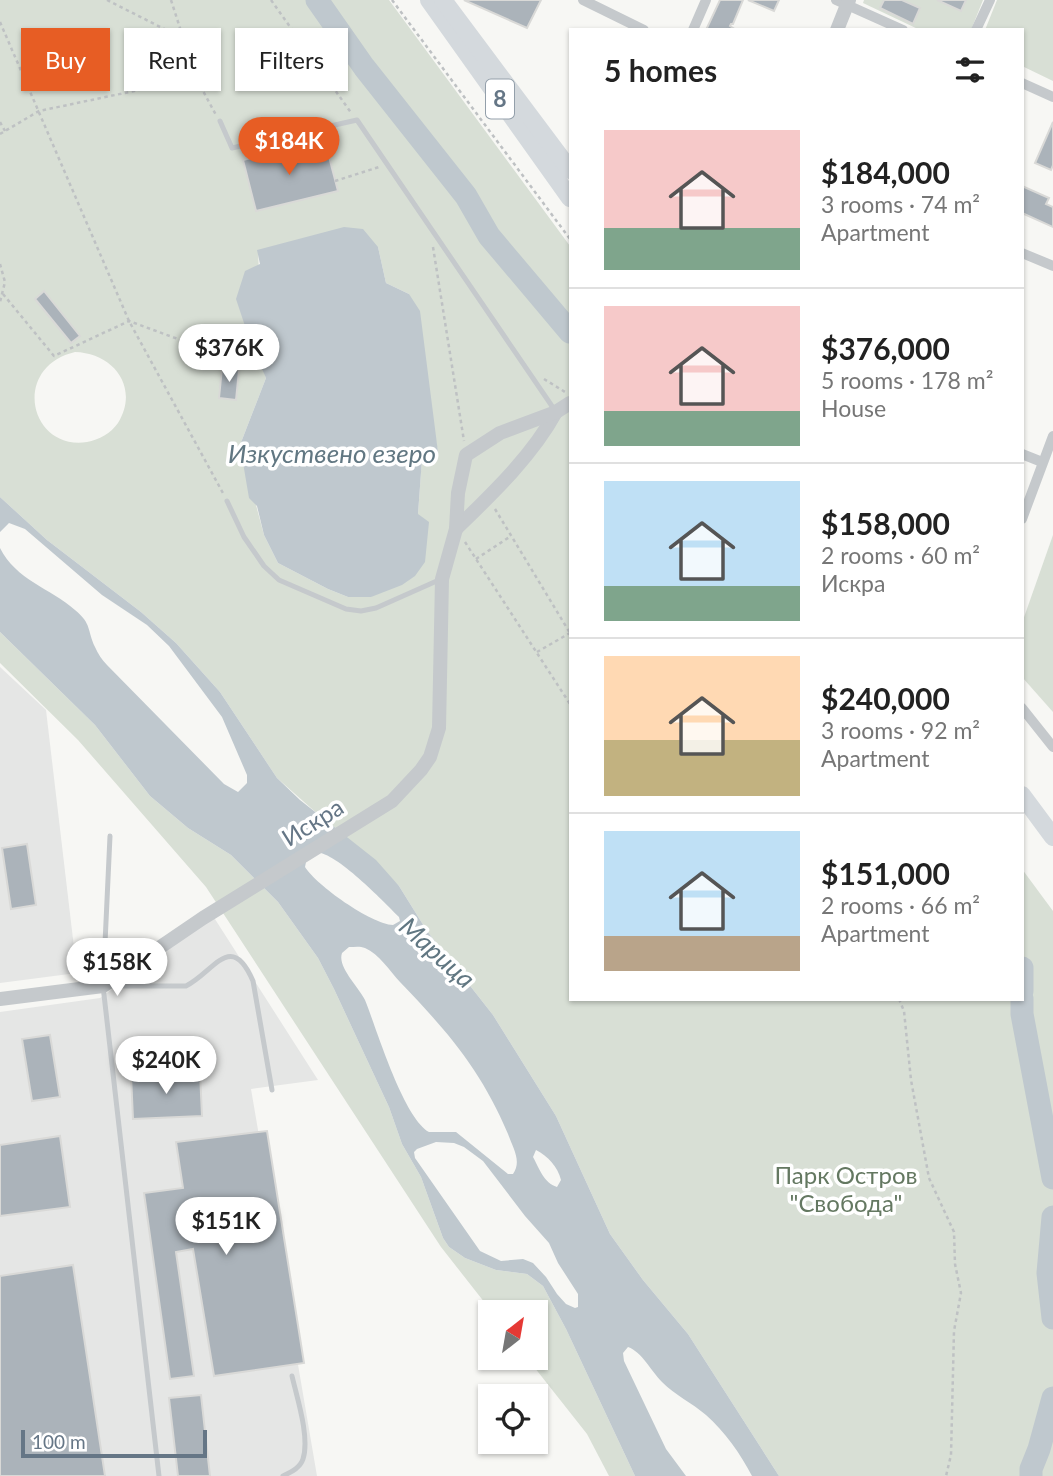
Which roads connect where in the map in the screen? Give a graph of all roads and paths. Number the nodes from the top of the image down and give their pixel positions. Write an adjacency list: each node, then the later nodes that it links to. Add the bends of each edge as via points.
1 (107, 0): 12 (path)
2 (172, 0): 13 (path)
3 (271, 0): 24 (path)
4 (392, 0): 34 (path)
5 (429, 0): 32 (main road, 8)
6 (443, 0): 30 (main road, 8)
7 (583, 0): 14 (street)
8 (706, 0): 15 (street)
9 (990, 0): 18 (street)
10 (844, 2): 16 (street); 17 (street)
11 (0, 22): 23 (path)
12 (162, 28)
13 (180, 28)
14 (640, 28)
15 (694, 28)
16 (838, 28)
17 (899, 28)
18 (977, 28)
19 (1024, 84): 22 (street)
20 (134, 91): 23 (path)
21 (203, 91): 25 (path)
22 (1053, 97)
23 (39, 111): 27 (path); 40 (path)
24 (357, 120): 25 (lane, via 232,148); 29 (lane)
25 (220, 121)
26 (0, 122): 27 (path)
27 (5, 131): 28 (path)
28 (0, 134)
29 (388, 164): 31 (path); 33 (lane)
30 (569, 169)
31 (335, 181)
32 (569, 197)
33 (429, 223): 42 (lane); 47 (path)
34 (569, 238)
35 (1024, 254): 37 (street)
36 (0, 264): 38 (path)
37 (1053, 266)
38 (3, 295): 39 (path); 40 (path, via 55,357)
39 (0, 302)
40 (129, 321): 41 (path); 51 (path)
41 (243, 363)
42 (526, 367): 43 (path); 45 (lane)
43 (569, 395)
44 (569, 404): 45 (street)
45 (556, 412): 47 (street, via 500,433); 50 (street, via 546,431)
46 (1053, 436): 49 (street)
47 (466, 455): 53 (street, Искра)
48 (1024, 455): 49 (street)
49 (1042, 462): 52 (street)
50 (488, 498): 53 (street); 54 (path)
51 (227, 501): 56 (lane, via 244,537 279,580 346,609 376,608)
52 (1024, 513)
53 (456, 529): 55 (path); 56 (street, Искра)
54 (511, 536): 55 (path); 57 (path)
55 (476, 559): 59 (path)
56 (442, 579): 66 (street, Искра, via 437,736 421,770 391,801)
57 (569, 631)
58 (569, 634): 59 (path)
59 (537, 652): 60 (path)
60 (569, 702)
61 (1024, 711): 62 (street)
62 (1053, 747)
63 (1024, 798): 65 (main road)
64 (110, 836): 66 (lane)
65 (1053, 837)
66 (103, 986): 67 (street, Искра); 69 (lane, via 186,986 217,961 238,958 253,981); 71 (lane)
67 (0, 999)
68 (900, 1001): 73 (path, via 929,1178 954,1232 961,1293 954,1331 951,1455)
69 (272, 1090)
70 (292, 1376): 72 (lane, via 305,1441 303,1460)
71 (159, 1476)
72 (283, 1476)
73 (946, 1476)

